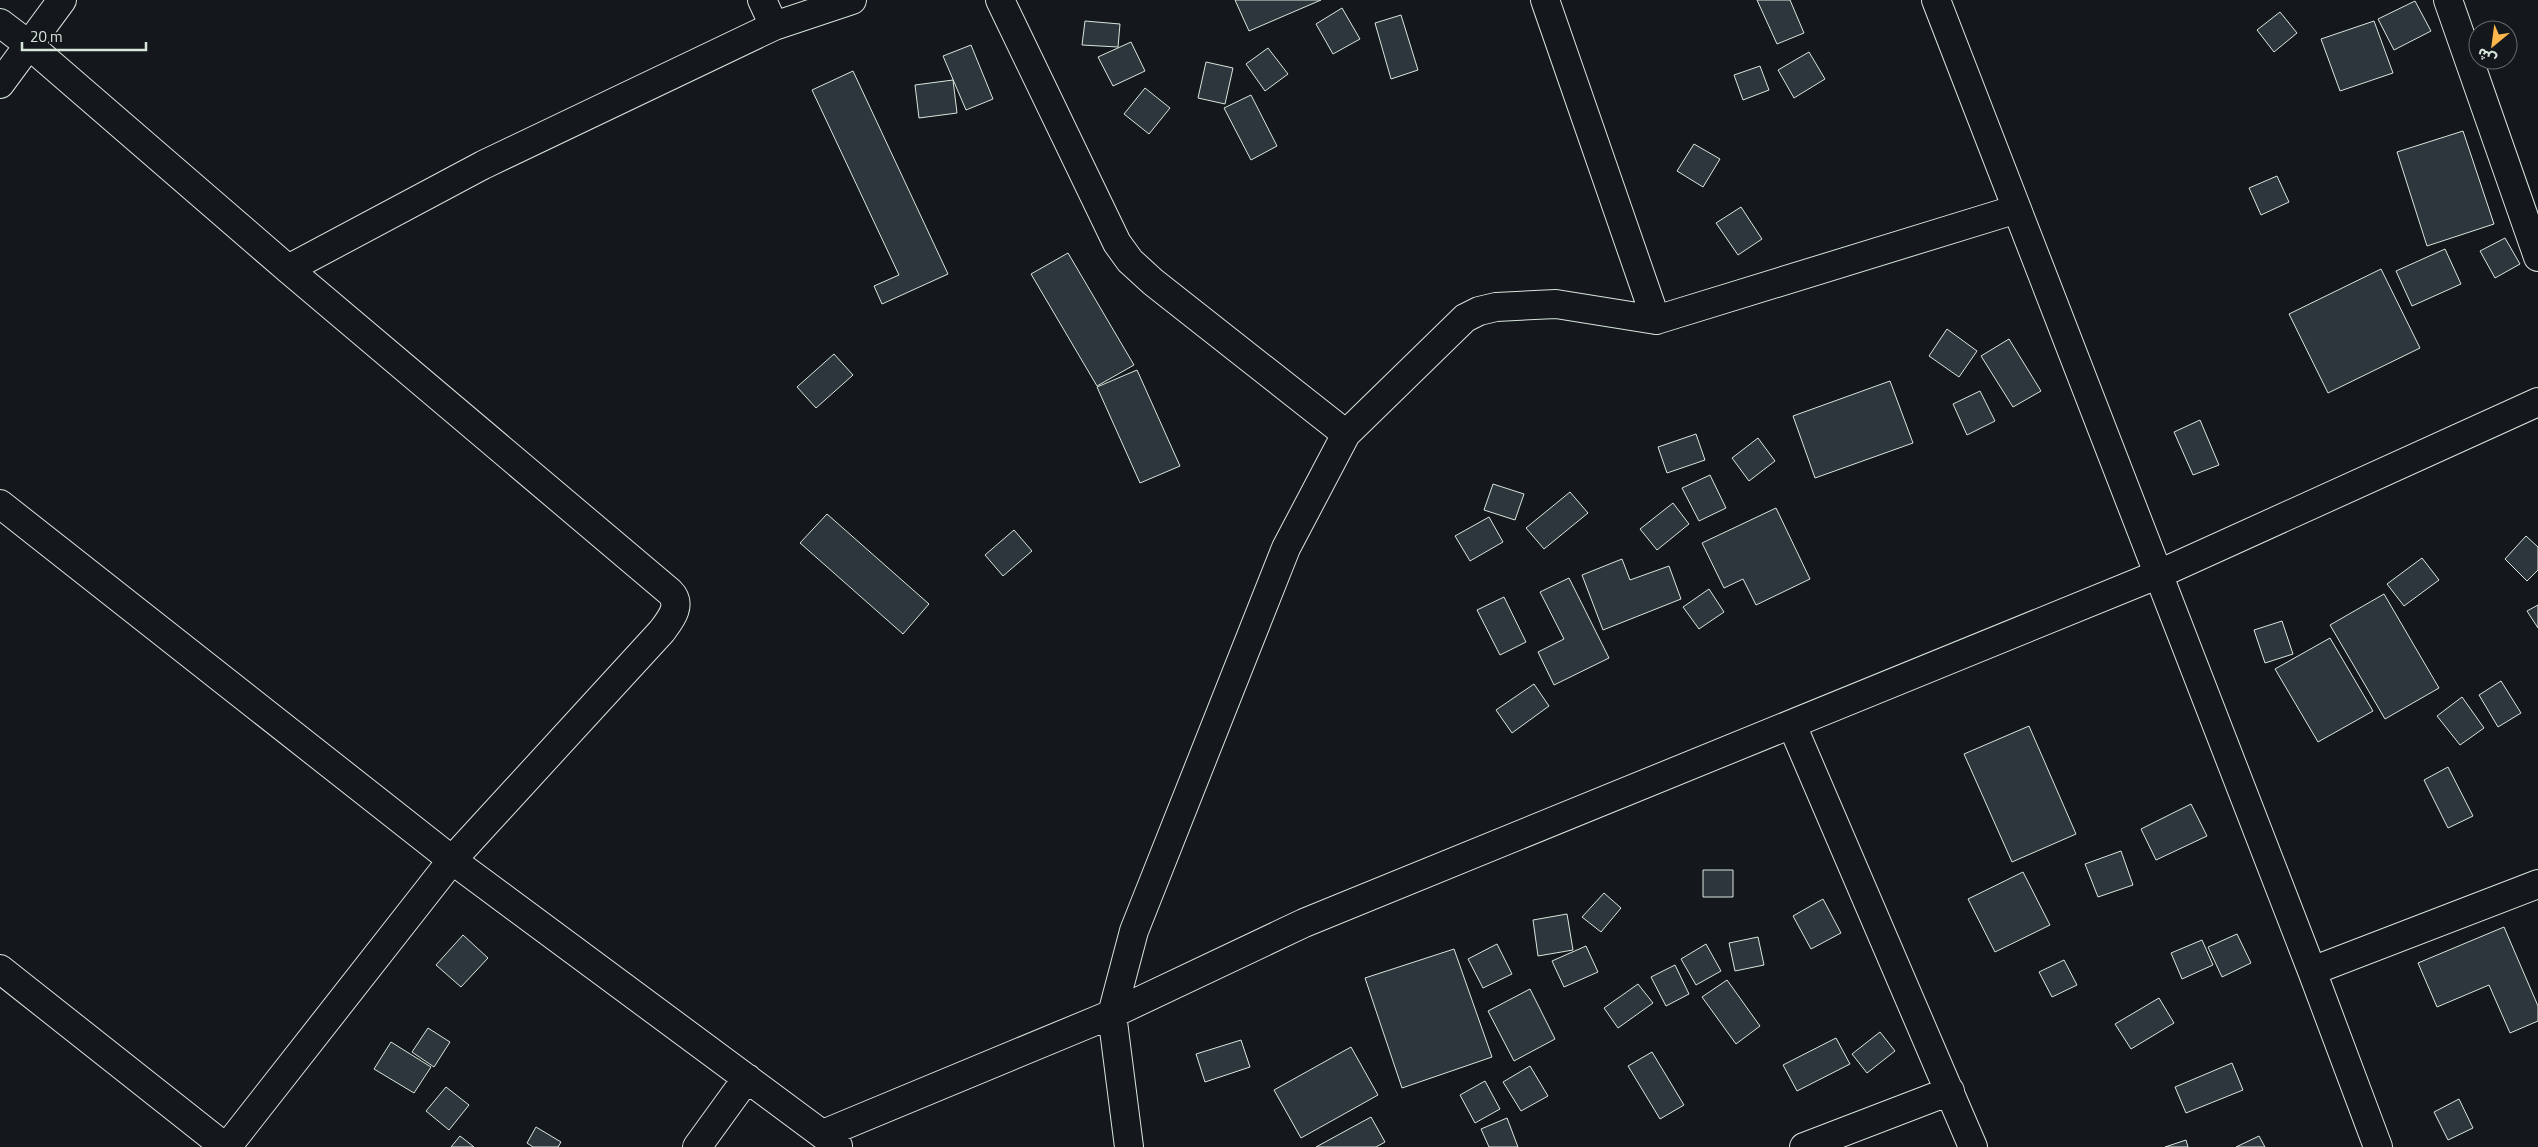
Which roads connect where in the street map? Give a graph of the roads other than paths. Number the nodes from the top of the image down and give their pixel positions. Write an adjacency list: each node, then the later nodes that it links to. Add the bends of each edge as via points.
1 (62, 0): 10 (street)
2 (762, 0): 9 (street)
3 (852, 0): 9 (street)
4 (1000, 0): 17 (street, via 1117,243 1130,261)
5 (1545, 0): 15 (street)
6 (1936, 0): 12 (street)
7 (2448, 0): 13 (street)
8 (0, 23): 10 (street)
9 (774, 26): 14 (street, via 483,165)
10 (29, 45): 11 (street); 14 (street)
11 (0, 84)
12 (2017, 209): 15 (street); 19 (street)
13 (2538, 257)
14 (288, 269): 21 (street, via 673,595 674,614 662,631)
15 (1656, 320): 17 (street, via 1556,304 1479,311 1464,318)
16 (2538, 402): 19 (street)
17 (1346, 434): 25 (street, via 1282,557 1134,931)
18 (0, 504): 21 (street)
19 (2159, 574): 20 (street); 24 (street)
20 (1792, 725): 25 (street, via 1304,923); 27 (street)
21 (452, 860): 26 (street); 29 (street)
22 (2538, 884): 24 (street)
23 (0, 969): 29 (street)
24 (2312, 971): 34 (street)
25 (1112, 1014): 28 (street); 31 (street)
26 (747, 1078): 28 (street); 30 (street)
27 (1950, 1091): 32 (street); 33 (street)
28 (831, 1141)
29 (226, 1147)
30 (697, 1147)
31 (1128, 1147)
32 (1804, 1147)
33 (1973, 1147)
34 (2378, 1147)

